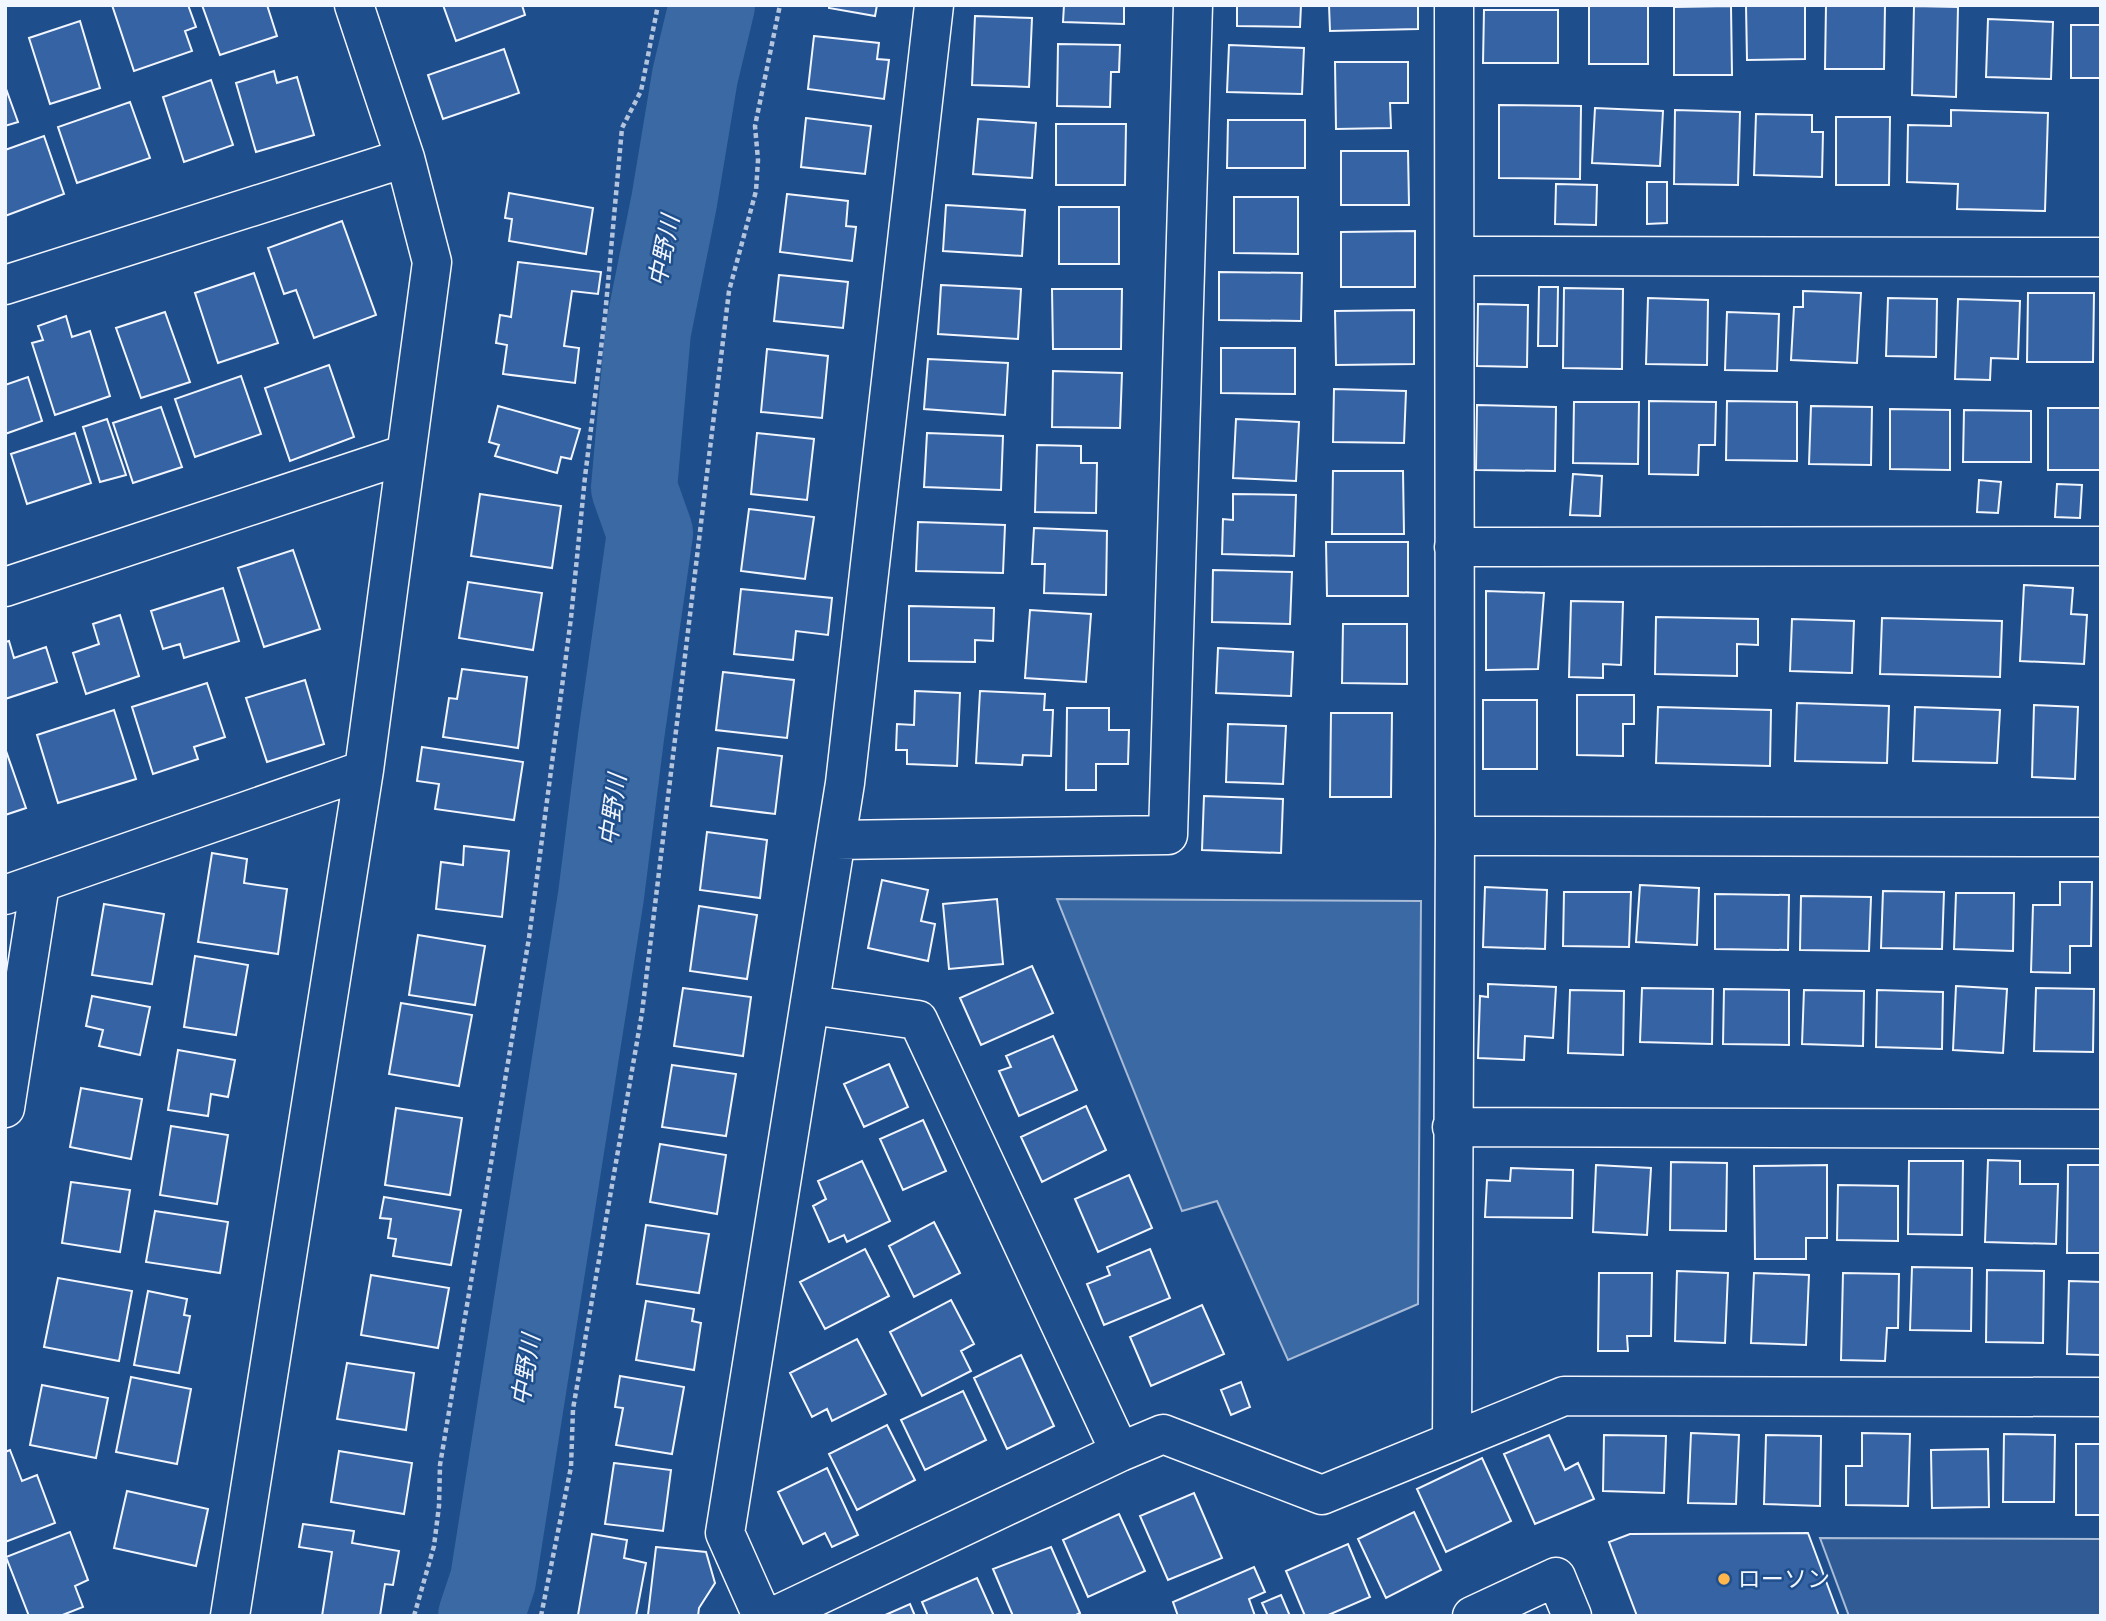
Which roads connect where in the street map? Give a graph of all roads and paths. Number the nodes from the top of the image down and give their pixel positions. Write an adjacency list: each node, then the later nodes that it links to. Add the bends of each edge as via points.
1 (354, 5): 7 (street)
2 (658, 5): 28 (path, via 640,91 622,128 606,316 529,938 440,1465 434,1546)
3 (780, 5): 29 (path, via 755,126 756,191 729,291 642,1013 573,1409 571,1467)
4 (934, 5): 18 (street)
5 (1193, 5): 18 (street, via 1168,835)
6 (1454, 5): 8 (street)
7 (405, 158): 10 (street); 11 (street, via 432,262)
8 (1455, 256): 9 (street); 13 (street)
9 (2101, 257)
10 (5, 285)
11 (407, 454): 14 (street); 15 (street)
12 (2101, 546): 13 (street)
13 (1454, 547): 16 (street)
14 (5, 587)
15 (364, 769): 19 (street); 27 (street)
16 (1455, 836): 17 (street); 22 (street)
17 (2101, 837)
18 (836, 840): 20 (street)
19 (23, 889): 21 (street)
20 (810, 1004): 26 (street, via 918,1020); 30 (street, via 725,1533)
21 (5, 1108)
22 (1452, 1127): 23 (street); 25 (street)
23 (2101, 1129)
24 (2101, 1397): 25 (street, via 1564,1396)
25 (1452, 1440): 26 (street, via 1322,1495 1163,1434)
26 (1120, 1452): 31 (street)
27 (230, 1616)
28 (414, 1616)
29 (541, 1616)
30 (762, 1616)
31 (775, 1616)
32 (1472, 1616): 33 (street, via 1556,1577)
33 (1572, 1616)

